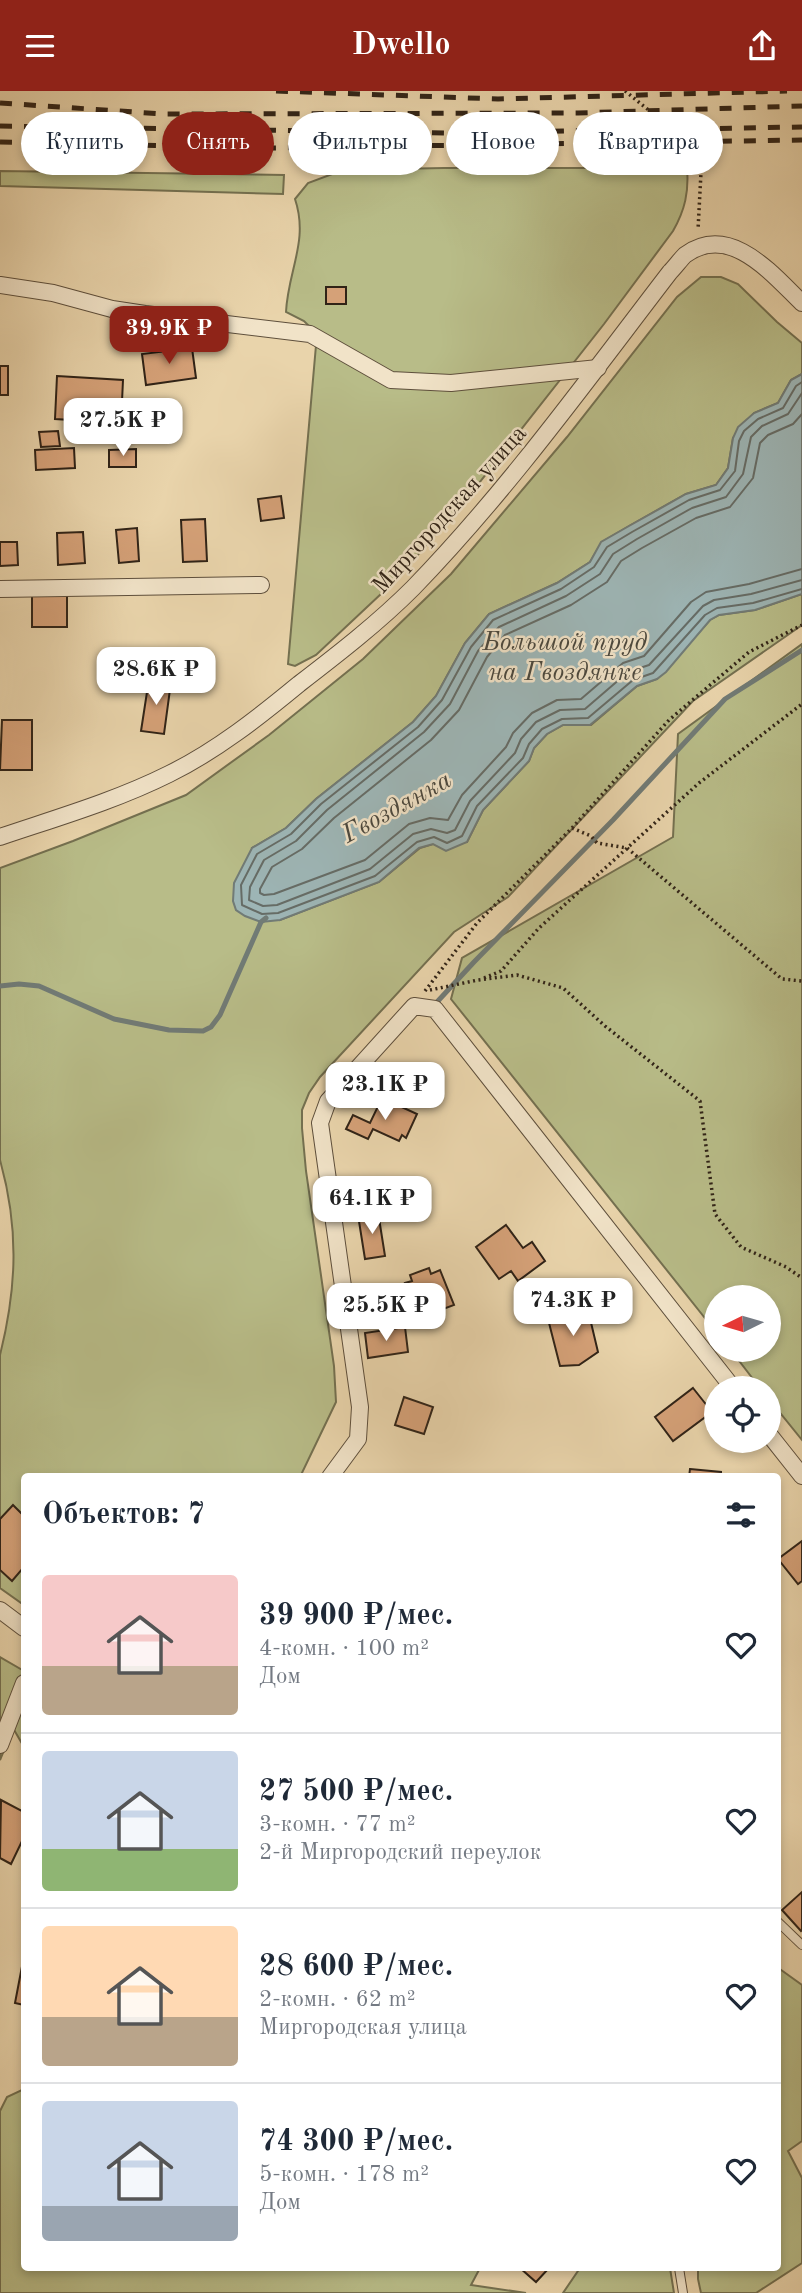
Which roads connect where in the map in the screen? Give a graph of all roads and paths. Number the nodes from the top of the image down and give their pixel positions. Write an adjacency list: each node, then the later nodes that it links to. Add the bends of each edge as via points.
1 (625, 91): 2 (path, via 702,153)
2 (697, 250): 4 (street, via 713,245 739,249); 5 (street, Миргородская улица, via 685,255 670,272)
3 (0, 285): 5 (street, via 112,309 310,334 391,380 451,383)
4 (802, 303)
5 (598, 368): 11 (street, Миргородская улица, via 529,458 411,590 282,698 171,773)
6 (261, 585): 7 (street)
7 (0, 589)
8 (802, 625): 10 (path, via 749,652 669,720)
9 (802, 704): 12 (path, via 699,783)
10 (572, 828): 12 (path, via 591,835 597,843); 15 (path, via 477,923)
11 (0, 837)
12 (627, 848): 13 (path, via 539,928 501,971); 14 (path, via 782,979)
13 (478, 980): 15 (path); 17 (path, via 517,975 563,988 700,1101 716,1214 741,1247)
14 (802, 981)
15 (425, 992): 16 (path)
16 (414, 1006): 18 (street, via 435,1009); 20 (street, via 328,1101 320,1123 360,1407 358,1439)
17 (802, 1278)
18 (724, 1376)
19 (781, 1449): 21 (street)
20 (333, 1473)
21 (802, 1476)
22 (0, 1610): 23 (street)
23 (21, 1626)
24 (21, 1691): 25 (street)
25 (0, 1745)
26 (781, 1925): 27 (lane)
27 (802, 1945)
28 (679, 2271): 29 (lane)
29 (682, 2293)

